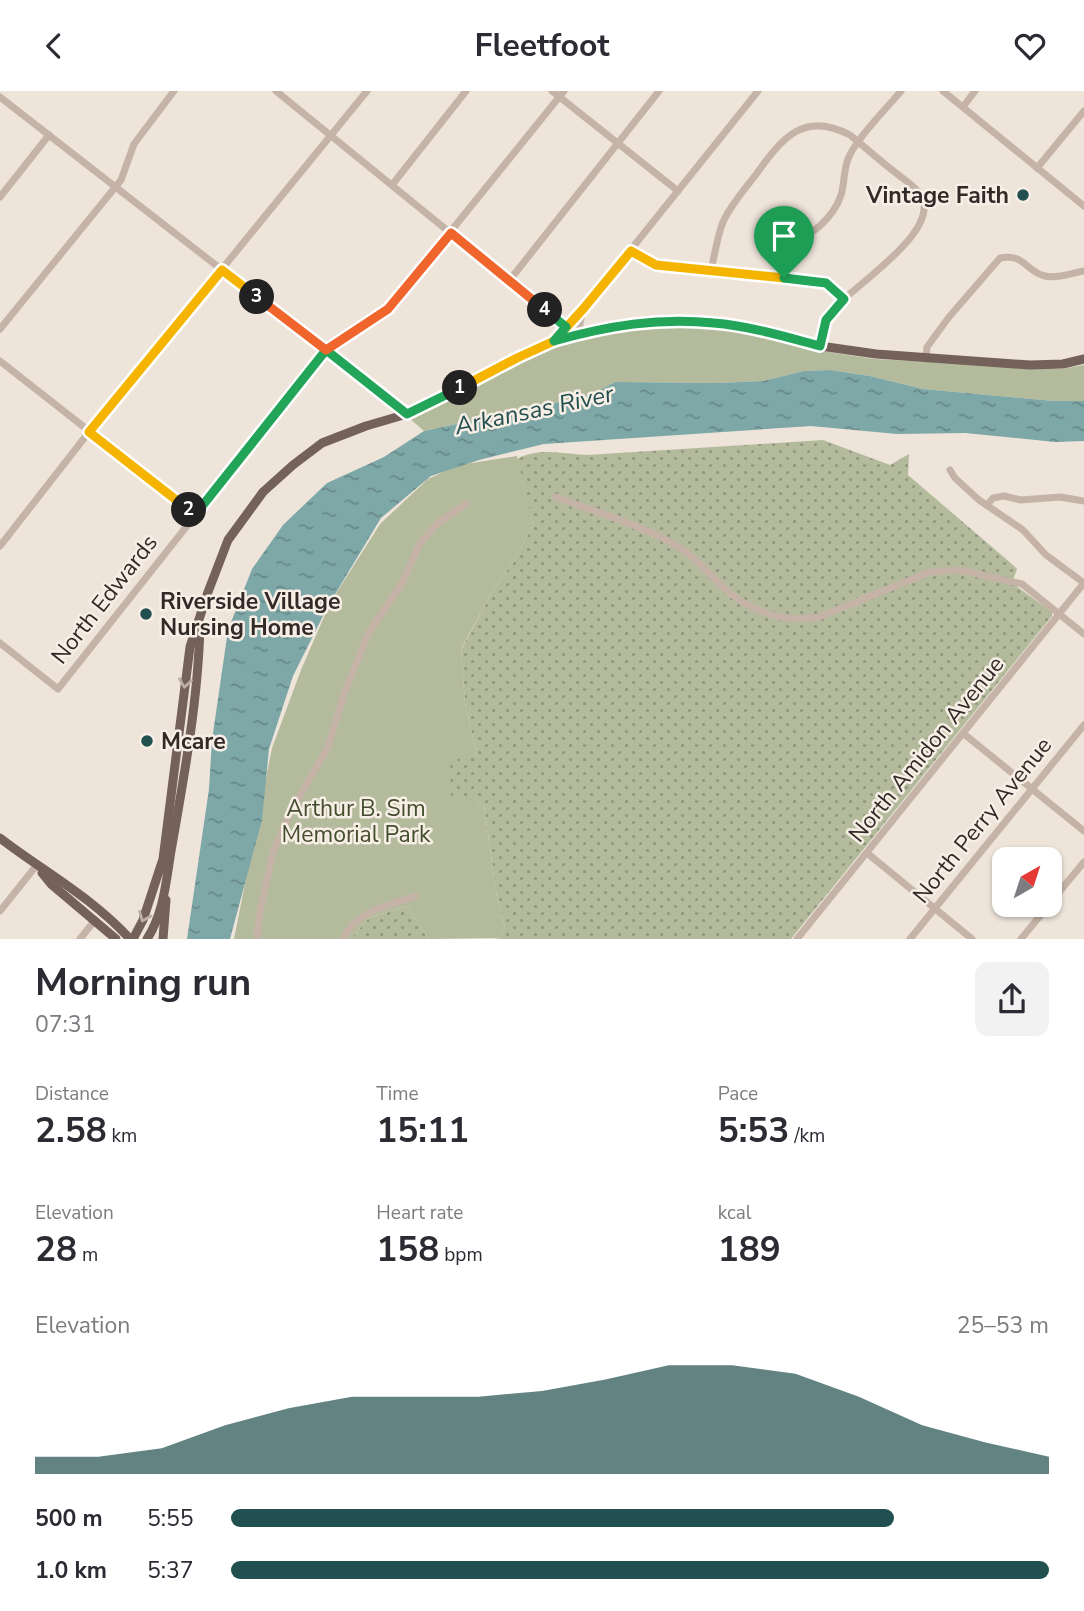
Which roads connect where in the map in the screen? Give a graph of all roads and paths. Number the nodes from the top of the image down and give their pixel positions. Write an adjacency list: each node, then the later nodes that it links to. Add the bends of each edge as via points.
1 (174, 91): 21 (street, via 134,144)
2 (276, 91): 16 (street)
3 (367, 91): 16 (street)
4 (466, 91): 20 (street)
5 (552, 91): 11 (street)
6 (659, 91): 18 (street)
7 (758, 91): 22 (street)
8 (901, 91): 17 (street)
9 (943, 91): 13 (street)
10 (975, 91): 13 (street)
11 (562, 94): 18 (street); 25 (street, North Edwards)
12 (0, 97): 15 (street)
13 (963, 107): 19 (street)
14 (1084, 111): 19 (street)
15 (49, 135): 21 (street); 23 (street)
16 (332, 136): 20 (street); 27 (street)
17 (859, 142): 28 (street, via 837,128 814,125 782,140 724,222); 30 (street, via 848,159 838,203 827,219 795,245); 32 (street, via 920,193 925,209 918,228 890,260)
18 (618, 143): 22 (street); 31 (street)
19 (1037, 168): 24 (street)
20 (392, 185): 25 (street)
21 (115, 187): 27 (street); 35 (street)
22 (678, 191): 26 (street)
23 (0, 197)
24 (1084, 206)
25 (451, 233): 31 (street); 39 (street, North Edwards, via 388,309)
26 (631, 251): 28 (street, via 656,265); 33 (street)
27 (222, 270): 39 (street); 44 (street)
28 (711, 270): 30 (street)
29 (1084, 271): 40 (street, via 1045,276 1017,258 1000,258 934,337)
30 (784, 278): 32 (street, via 826,283)
31 (509, 281): 34 (street)
32 (844, 299): 38 (street, via 826,320)
33 (584, 308): 34 (street); 36 (street)
34 (566, 327): 37 (street)
35 (0, 329)
36 (580, 334): 37 (main road); 38 (main road, via 642,322 691,321 756,330)
37 (554, 341): 43 (main road)
38 (820, 346): 40 (main road)
39 (326, 350): 43 (street); 50 (street, North Edwards)
40 (926, 358): 41 (main road, via 1030,365)
41 (1084, 359)
42 (0, 361): 44 (street)
43 (407, 414): 54 (main road, via 322,443 263,492 228,540)
44 (89, 432): 50 (street); 51 (street)
45 (950, 470): 49 (street)
46 (556, 497): 53 (street, via 674,544 737,599 774,615 800,619 831,614 930,572 960,570 1022,584)
47 (1084, 501): 49 (street, via 1004,496)
48 (466, 504): 77 (street, via 419,543 401,585 369,632 328,747 273,852)
49 (987, 505): 52 (street)
50 (195, 515): 56 (street, North Edwards, via 58,689)
51 (0, 545)
52 (1084, 583): 53 (street, North Amidon Avenue)
53 (1060, 613): 55 (street); 58 (street, North Amidon Avenue)
54 (201, 617): 65 (main road, via 186,761); 74 (main road, one-way to 74, via 190,647 163,859 143,920)
55 (1084, 634)
56 (0, 643)
57 (1084, 725): 59 (street, North Perry Avenue)
58 (964, 734): 59 (street); 62 (street, North Amidon Avenue)
59 (1032, 789): 60 (street); 68 (street, North Perry Avenue)
60 (1084, 831)
61 (0, 838): 64 (main road)
62 (867, 852): 68 (street); 79 (street, North Amidon Avenue)
63 (1084, 862): 66 (street)
64 (36, 866): 69 (street); 71 (main road); 74 (main road)
65 (166, 885): 75 (main road); 76 (main road)
66 (1062, 888)
67 (416, 896): 78 (street, via 363,916)
68 (935, 909): 80 (street, North Perry Avenue); 81 (street)
69 (0, 911)
70 (1039, 917): 82 (street)
71 (94, 920): 72 (street); 73 (main road)
72 (80, 939)
73 (116, 939)
74 (131, 939)
75 (147, 939)
76 (163, 939)
77 (257, 939)
78 (343, 939)
79 (797, 939)
80 (910, 939)
81 (972, 939)
82 (1021, 939)

